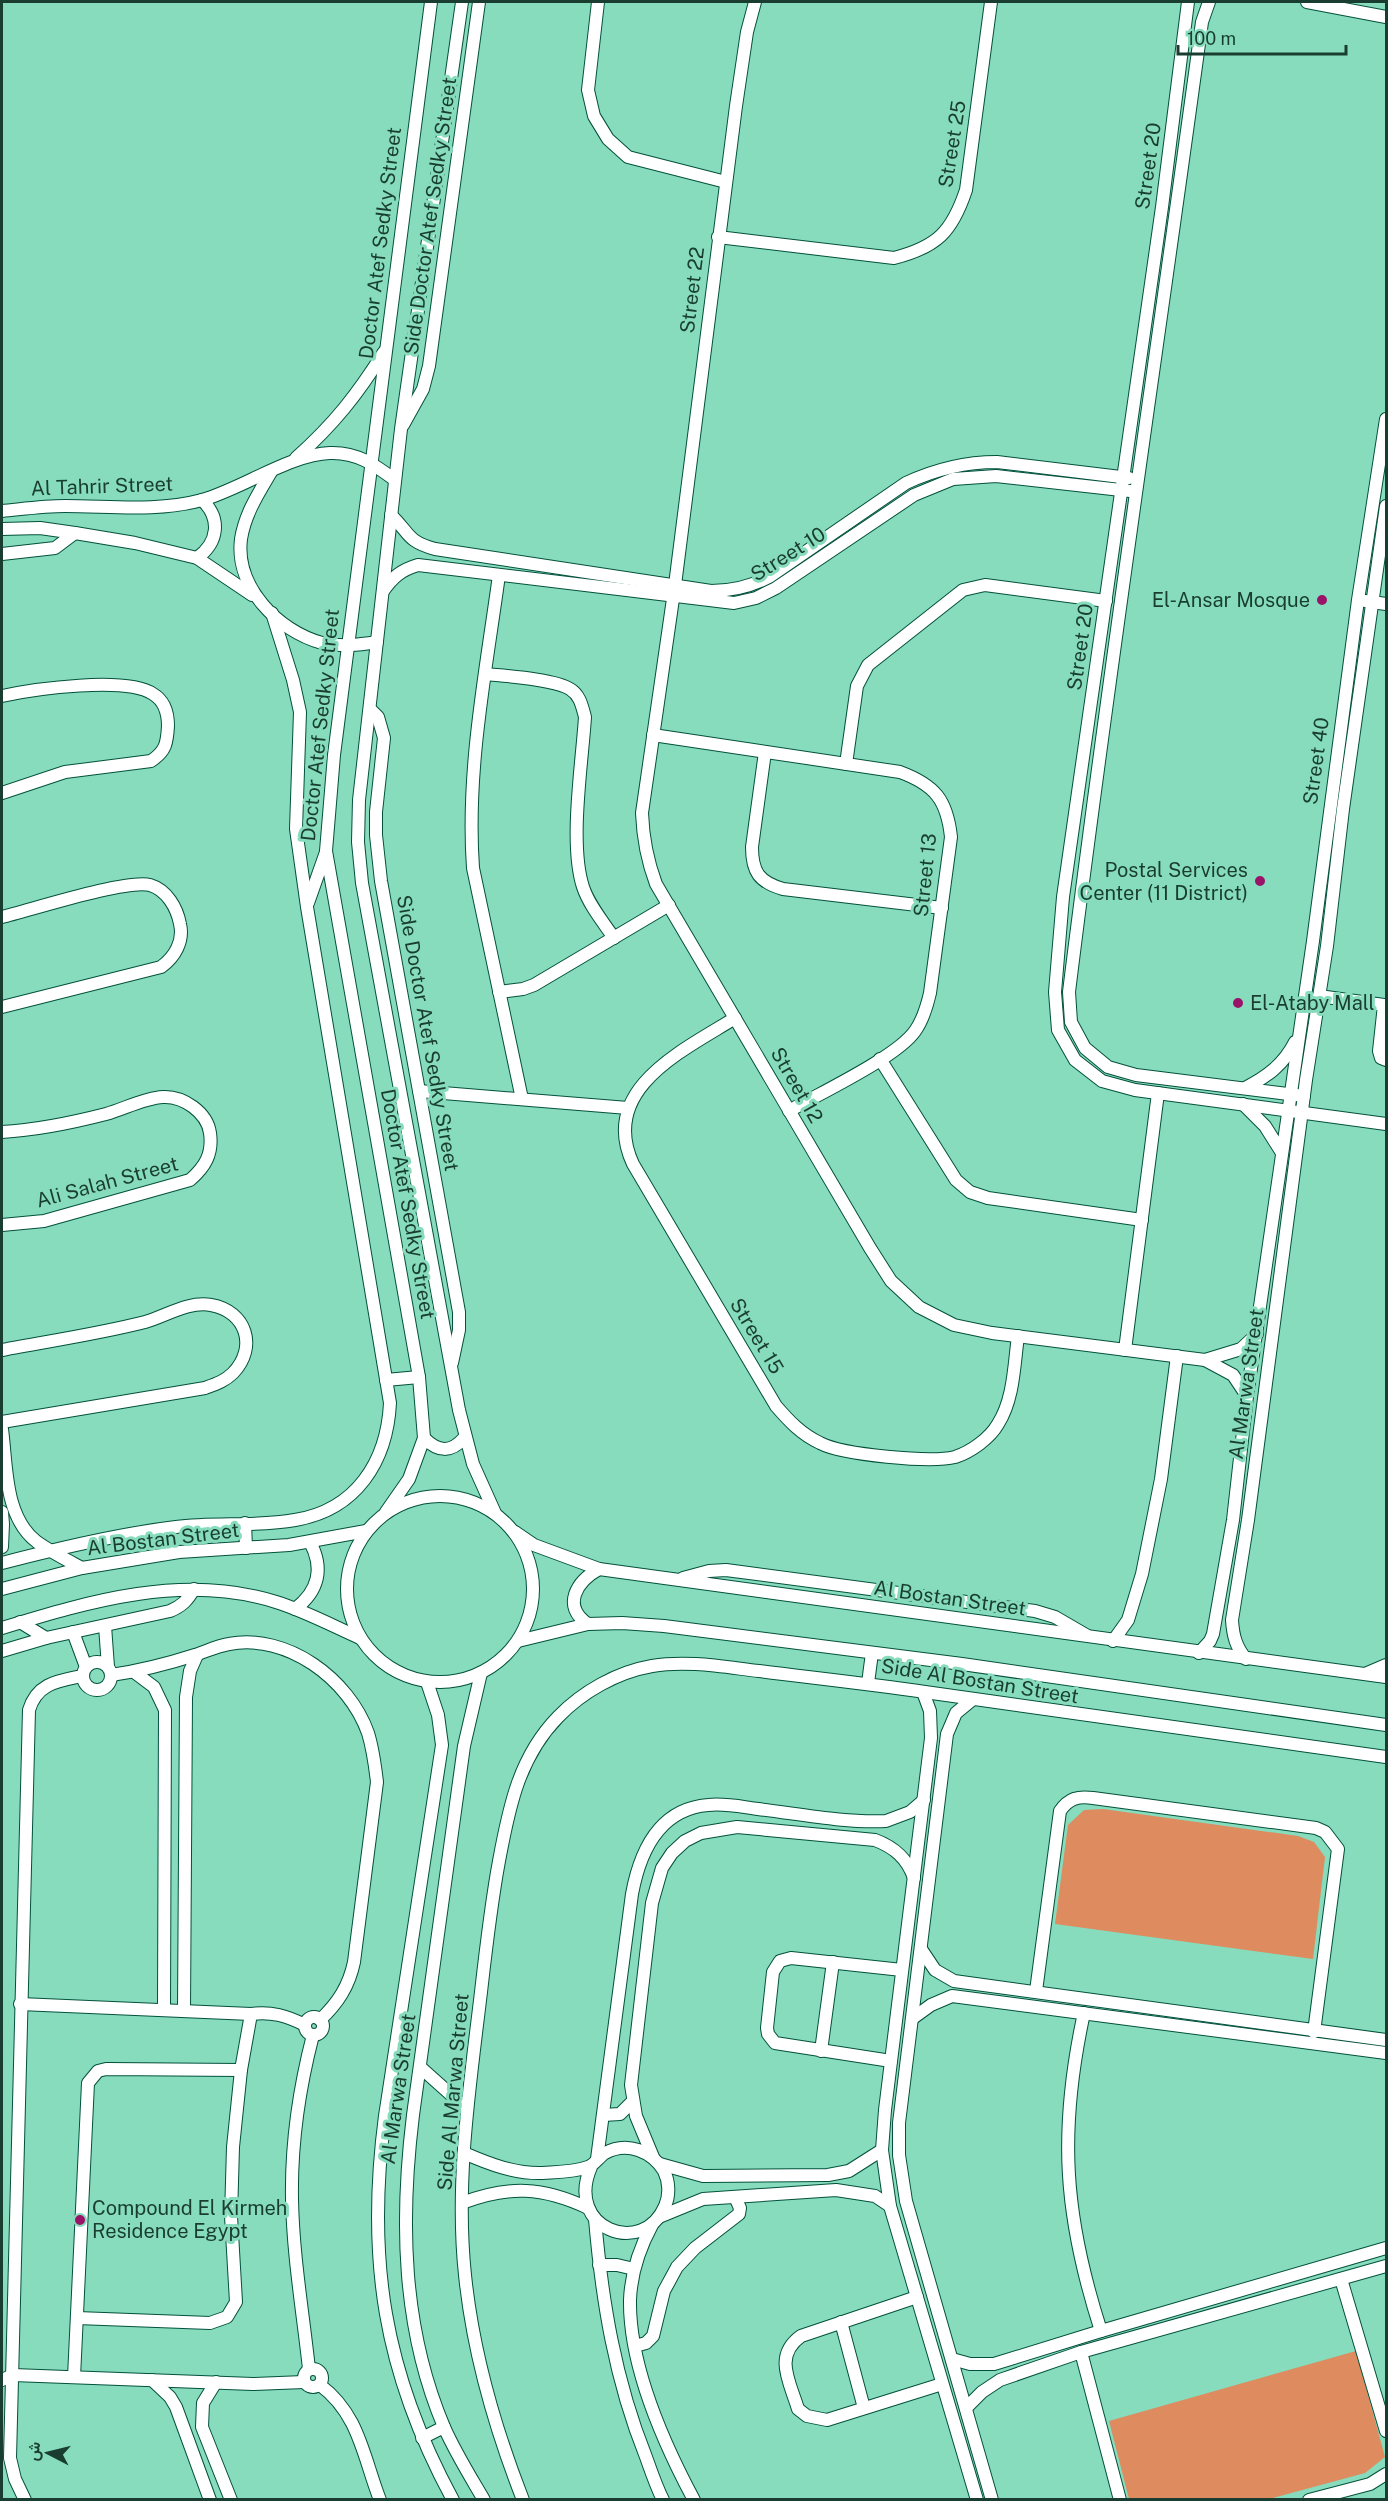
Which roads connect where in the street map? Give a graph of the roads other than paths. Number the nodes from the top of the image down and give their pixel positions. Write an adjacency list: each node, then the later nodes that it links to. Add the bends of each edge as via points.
1 (431, 2): 13 (street, Doctor Atef Sedky Street)
2 (462, 2): 15 (street, Doctor Atef Sedky Street)
3 (479, 2): 15 (street, Side Doctor Atef Sedky Street, via 429,366 423,389)
4 (598, 2): 11 (street, via 588,90 594,116 608,140 628,157)
5 (755, 2): 11 (street, Street 22, via 747,32)
6 (991, 2): 12 (street, Street 25, via 966,190 958,215 942,237 920,252 894,258)
7 (1188, 2): 21 (street, Street 20)
8 (1209, 2): 19 (street, Street 20, via 1202,22)
9 (1307, 2): 10 (street)
10 (1386, 17)
11 (726, 182): 12 (street, Street 22)
12 (718, 237): 34 (street, Street 22)
13 (386, 348): 16 (street, Doctor Atef Sedky Street); 17 (street, via 359,391 327,430)
14 (1386, 419): 32 (street, Street 40)
15 (401, 429): 20 (street, Doctor Atef Sedky Street)
16 (371, 462): 17 (street, via 330,453); 20 (street); 44 (street, Doctor Atef Sedky Street)
17 (290, 464): 18 (street, Al Tahrir Street)
18 (271, 472): 23 (street, Al Tahrir Street); 36 (street, via 249,509 241,540 243,573)
19 (1140, 479): 21 (street, Street 10); 22 (street, Street 20)
20 (395, 480): 26 (street, Doctor Atef Sedky Street)
21 (1123, 484): 22 (street, Street 10); 34 (street, Street 10, via 996,476 954,479 914,495 756,598 734,603); 39 (street, Street 20)
22 (1138, 492): 41 (street, Street 20)
23 (202, 500): 25 (street, Al Tahrir Street, via 149,507 63,506); 30 (street, via 216,525 212,544)
24 (1386, 506): 33 (street, Street 40)
25 (2, 511)
26 (392, 515): 34 (street, Street 10, via 419,545); 35 (street, Doctor Atef Sedky Street)
27 (2, 529): 28 (street, Al Tahrir Street, via 39,528)
28 (75, 533): 29 (street, via 55,548); 30 (street, Al Tahrir Street)
29 (2, 554)
30 (197, 558): 36 (street, Al Tahrir Street)
31 (499, 575): 34 (street, Street 10); 35 (street, Street 10, via 418,565 391,579); 45 (street)
32 (1360, 584): 33 (street); 37 (street, Street 40)
33 (1380, 587): 38 (street, Street 40)
34 (674, 591): 48 (street, Street 12)
35 (383, 592): 43 (street, Doctor Atef Sedky Street)
36 (255, 597): 42 (street)
37 (1358, 600): 38 (street); 62 (street, Street 40)
38 (1372, 602): 40 (street); 59 (street, Street 40)
39 (1106, 604): 41 (street); 50 (street, via 985,585 963,590 877,657 861,675); 67 (street, Street 20, via 1063,897 1055,992 1058,1030 1075,1060 1102,1081)
40 (1386, 604)
41 (1119, 610): 65 (street, Street 20, via 1068,992 1071,1022 1085,1048 1108,1067 1136,1075)
42 (272, 613): 44 (street, via 307,638); 54 (street, via 300,712 296,829)
43 (377, 642): 44 (street); 47 (street, Doctor Atef Sedky Street)
44 (348, 646): 52 (street, Doctor Atef Sedky Street)
45 (486, 674): 57 (street, via 554,684 570,689 581,700 585,717 576,844 578,867 584,889); 58 (street, via 474,768 471,839 473,868)
46 (2, 696): 51 (street, via 64,686 146,689 164,704 168,724 167,744 151,761 65,772)
47 (369, 709): 66 (street, Side Doctor Atef Sedky Street, via 378,717 384,738 376,812 377,858); 87 (street, Doctor Atef Sedky Street, via 358,800 362,883)
48 (653, 735): 49 (street, Street 13); 53 (street, Street 12, via 642,835 656,884)
49 (765, 752): 50 (street, Street 13); 55 (street, via 752,862 769,885)
50 (846, 764): 55 (street, Street 13, via 900,772 921,780 938,795 948,815 951,837)
51 (2, 793)
52 (326, 850): 54 (street); 88 (street, Doctor Atef Sedky Street)
53 (669, 906): 57 (street); 61 (street, Street 12)
54 (307, 907): 89 (street)
55 (942, 908): 63 (street, Street 13, via 925,1012 915,1032)
56 (2, 917): 60 (street, via 139,884 157,888 169,898 181,933 176,952 160,967)
57 (614, 938): 58 (street, via 534,985)
58 (499, 992): 70 (street)
59 (1319, 996): 64 (street, via 1384,1005 1379,1051); 69 (street, Street 40)
60 (2, 1007)
61 (735, 1018): 72 (street, Street 15, via 660,1065 639,1088); 74 (street, Street 12)
62 (1298, 1035): 65 (street, via 1277,1068); 68 (street, Street 40)
63 (880, 1059): 74 (street, Street 13); 79 (street, via 956,1180 970,1192 988,1198)
64 (1386, 1060)
65 (1244, 1088): 68 (street, Street 20)
66 (419, 1090): 70 (street); 87 (street, Side Doctor Atef Sedky Street, via 459,1312)
67 (1158, 1093): 71 (street, Street 20); 79 (street)
68 (1290, 1094): 69 (street, Street 20); 73 (street, Street 40)
69 (1304, 1096): 75 (street, Street 40)
70 (522, 1099): 72 (street)
71 (1242, 1103): 73 (street, Street 20); 78 (street, via 1265,1126)
72 (628, 1108): 82 (street, Street 15, via 624,1132 633,1164 776,1406 796,1429 814,1440 865,1453 930,1460 957,1456 980,1444 998,1425 1009,1401)
73 (1288, 1109): 75 (street, Street 20); 78 (street, Al Marwa Street)
74 (789, 1111): 82 (street, Street 12, via 891,1281 920,1307 954,1325)
75 (1302, 1111): 76 (street, Street 20); 126 (street, Al Marwa Street, via 1232,1620 1237,1649)
76 (1386, 1124)
77 (2, 1132): 80 (street, Ali Salah Street, via 30,1131 81,1120 162,1097 184,1102 203,1116 210,1130 211,1149 204,1167 190,1180 44,1221)
78 (1282, 1153): 81 (street, Al Marwa Street)
79 (1142, 1220): 84 (street)
80 (2, 1226)
81 (1257, 1334): 86 (street, Street 12, via 1241,1349); 90 (street, Al Marwa Street)
82 (1018, 1336): 84 (street, Street 12)
83 (2, 1350): 91 (street, via 146,1322 192,1305 208,1304 234,1314 243,1324 246,1340 243,1357 234,1372 213,1386)
84 (1125, 1350): 85 (street, Street 12)
85 (1177, 1356): 86 (street, Street 12); 121 (street, via 1161,1479 1142,1574 1128,1620)
86 (1205, 1360): 90 (street, Street 12, via 1233,1375)
87 (451, 1367): 94 (street, Doctor Atef Sedky Street)
88 (419, 1377): 89 (street); 93 (street, Doctor Atef Sedky Street)
89 (386, 1380): 98 (street, via 389,1427 372,1471 357,1489 317,1515 294,1521)
90 (1247, 1396): 124 (street, Al Marwa Street, via 1233,1520 1213,1634)
91 (2, 1422)
92 (2, 1429): 104 (street, via 16,1516 31,1536)
93 (424, 1438): 94 (street, via 433,1447 445,1450 457,1447); 96 (street, Doctor Atef Sedky Street, via 409,1479)
94 (465, 1438): 97 (street, Doctor Atef Sedky Street, via 472,1464)
95 (2, 1512): 102 (street)
96 (386, 1512): 97 (street, via 429,1495 475,1502); 99 (street)
97 (495, 1513): 100 (street)
98 (245, 1523): 103 (street); 104 (street, via 177,1527)
99 (366, 1531): 101 (street, Al Bostan Street); 119 (street, via 352,1556 346,1584 349,1612)
100 (515, 1532): 107 (street, Al Bostan Street, via 534,1545); 120 (street, via 528,1558 533,1586 530,1614)
101 (310, 1542): 103 (street, Al Bostan Street); 111 (street, via 317,1560 318,1579 313,1591)
102 (2, 1547)
103 (246, 1548): 106 (street, Al Bostan Street, via 179,1552)
104 (51, 1550): 105 (street); 106 (street)
105 (2, 1563)
106 (82, 1568): 109 (street, Al Bostan Street)
107 (599, 1569): 108 (street, Al Bostan Street); 113 (street, via 580,1582 576,1592 577,1611)
108 (679, 1580): 117 (street, Al Bostan Street); 117 (street, via 726,1570 1025,1610 1055,1617)
109 (2, 1589)
110 (194, 1589): 111 (street, via 252,1595); 112 (street, via 163,1590 77,1605); 114 (street, via 189,1599 171,1611)
111 (295, 1609): 119 (street)
112 (20, 1622): 115 (street); 118 (street)
113 (588, 1624): 120 (street); 123 (street, via 664,1626)
114 (105, 1626): 116 (street); 129 (street)
115 (2, 1628)
116 (73, 1632): 118 (street); 128 (street)
117 (1089, 1637): 121 (street, Al Bostan Street)
118 (46, 1638): 122 (street)
119 (360, 1638): 134 (street, via 389,1668)
120 (518, 1641): 131 (street)
121 (1113, 1641): 124 (street, Al Bostan Street)
122 (2, 1652)
123 (872, 1653): 135 (street); 139 (street)
124 (1199, 1653): 126 (street, Al Bostan Street)
125 (197, 1655): 130 (street); 146 (street, via 187,1689); 165 (street, via 230,1643 283,1648 321,1670 340,1687 367,1731 377,1782 354,1962 339,1999 320,2020 320,2032)
126 (1246, 1659): 132 (street, Al Bostan Street)
127 (1386, 1665): 132 (street)
128 (84, 1671): 129 (street, via 97,1662); 129 (street, via 87,1687 99,1690 106,1686); 157 (street, via 43,1687 29,1710)
129 (109, 1671): 130 (street)
130 (134, 1672): 145 (street, via 154,1687 165,1710)
131 (481, 1673): 134 (street, via 454,1682); 171 (street, Al Marwa Street, via 464,1746)
132 (1364, 1674): 133 (street, Al Bostan Street)
133 (1386, 1677)
134 (427, 1682): 218 (street, Al Marwa Street, via 438,1715 442,1745 385,2116 378,2204 381,2276 392,2347)
135 (868, 1683): 136 (street, Side Al Bostan Street); 138 (street, Side Al Bostan Street, via 673,1664 624,1674)
136 (923, 1692): 137 (street, Side Al Bostan Street); 140 (street, via 931,1720)
137 (973, 1699): 141 (street, via 952,1720); 142 (street, Side Al Bostan Street)
138 (574, 1702): 174 (street, Side Al Marwa Street, via 540,1738 515,1786 491,1903)
139 (1386, 1725)
140 (931, 1743): 141 (street); 143 (street)
141 (946, 1745): 150 (street)
142 (1386, 1757)
143 (924, 1800): 144 (street, via 902,1816); 148 (street)
144 (881, 1821): 147 (street, via 885,1829); 175 (street, via 710,1804 679,1813 663,1824 650,1839 636,1874)
145 (165, 1838): 146 (street); 159 (street)
146 (185, 1839): 160 (street)
147 (882, 1843): 148 (street, via 902,1856); 173 (street, via 737,1827 701,1833 672,1853 662,1868 652,1903)
148 (914, 1878): 149 (street)
149 (909, 1920): 150 (street); 153 (street)
150 (924, 1922): 151 (street)
151 (921, 1949): 154 (street, via 935,1970); 163 (street)
152 (833, 1962): 153 (street); 168 (street); 168 (street, via 785,1959 773,1972 767,2028 770,2039 780,2046)
153 (902, 1970): 170 (street)
154 (954, 1981): 155 (street); 156 (street)
155 (1036, 1991): 158 (street); 166 (street, via 1060,1811 1066,1802 1094,1798 1316,1828 1325,1832 1338,1849)
156 (952, 1996): 161 (street); 163 (street)
157 (20, 2004): 159 (street); 207 (street, via 20,2144)
158 (1130, 2006): 164 (street); 166 (street)
159 (164, 2008): 160 (street)
160 (184, 2009): 162 (street)
161 (1084, 2013): 164 (street); 199 (street, via 1070,2092 1067,2167 1079,2256)
162 (251, 2014): 165 (street, via 278,2014); 172 (street)
163 (913, 2018): 188 (street, via 899,2139 903,2186)
164 (1127, 2019): 169 (street)
165 (309, 2030): 205 (street, via 292,2176 295,2247)
166 (1314, 2032): 167 (street)
167 (1386, 2040)
168 (821, 2051): 170 (street)
169 (1386, 2053)
170 (891, 2061): 176 (street)
171 (420, 2067): 174 (street); 216 (street, Al Marwa Street, via 406,2171 406,2265 421,2354)
172 (241, 2070): 197 (street, via 106,2069 92,2076 86,2091); 197 (street, via 231,2181 237,2293 232,2310 227,2317 210,2323)
173 (632, 2102): 175 (street, via 620,2114); 178 (street)
174 (467, 2109): 177 (street, Side Al Marwa Street)
175 (603, 2115): 179 (street)
176 (882, 2150): 180 (street); 184 (street)
177 (464, 2153): 179 (street, via 488,2164 539,2173 565,2172); 183 (street, Side Al Marwa Street)
178 (656, 2160): 179 (street, via 631,2148 619,2148); 180 (street, via 704,2176 828,2175); 187 (street, via 666,2176 669,2191)
179 (594, 2163): 185 (street, via 585,2187)
180 (849, 2171): 181 (street, via 856,2180)
181 (856, 2192): 182 (street); 184 (street, via 875,2196)
182 (735, 2197): 187 (street, via 703,2199); 201 (street, via 739,2214 677,2267 662,2297 652,2336)
183 (462, 2203): 185 (street, via 485,2194 527,2190 548,2193); 227 (street, Side Al Marwa Street, via 474,2339 489,2406)
184 (890, 2206): 189 (street)
185 (588, 2208): 186 (street)
186 (595, 2219): 187 (street, via 611,2229 629,2233); 191 (street)
187 (656, 2220): 193 (street, via 643,2241)
188 (916, 2235): 189 (street); 203 (street)
189 (900, 2239): 195 (street)
190 (1386, 2248): 196 (street)
191 (599, 2265): 193 (street); 228 (street, via 611,2348 632,2422)
192 (1386, 2266): 194 (street)
193 (634, 2269): 201 (street, via 630,2299)
194 (1341, 2279): 200 (street); 217 (street)
195 (917, 2297): 198 (street); 211 (street)
196 (1147, 2317): 199 (street); 200 (street)
197 (77, 2318): 206 (street)
198 (841, 2322): 214 (street); 214 (street, via 791,2343 785,2354 785,2366 798,2409 807,2416 826,2420)
199 (1101, 2331): 204 (street)
200 (1151, 2333): 202 (street)
201 (635, 2346): 229 (street, via 660,2429)
202 (1082, 2352): 212 (street); 232 (street)
203 (952, 2359): 204 (street); 215 (street)
204 (989, 2365): 212 (street)
205 (309, 2369): 210 (street); 213 (street, via 320,2371)
206 (74, 2376): 207 (street); 208 (street)
207 (7, 2377): 221 (street, via 10,2458)
208 (152, 2380): 209 (street); 222 (street, via 176,2407)
209 (216, 2382): 210 (street); 223 (street, via 203,2403 202,2427)
210 (304, 2382): 213 (street, via 309,2387)
211 (942, 2384): 214 (street); 220 (street)
212 (994, 2384): 215 (street)
213 (320, 2385): 224 (street, via 351,2417)
214 (864, 2408)
215 (966, 2408): 231 (street)
216 (444, 2427): 218 (street); 226 (street, Al Marwa Street)
217 (1386, 2431)
218 (422, 2438): 225 (street, Al Marwa Street)
219 (1386, 2474): 233 (street, via 1370,2484)
220 (975, 2494): 230 (street)
221 (25, 2499)
222 (210, 2499)
223 (231, 2499)
224 (380, 2499)
225 (453, 2499)
226 (484, 2499)
227 (523, 2499)
228 (663, 2499)
229 (694, 2499)
230 (966, 2499)
231 (992, 2499)
232 (1120, 2499)
233 (1310, 2499)

